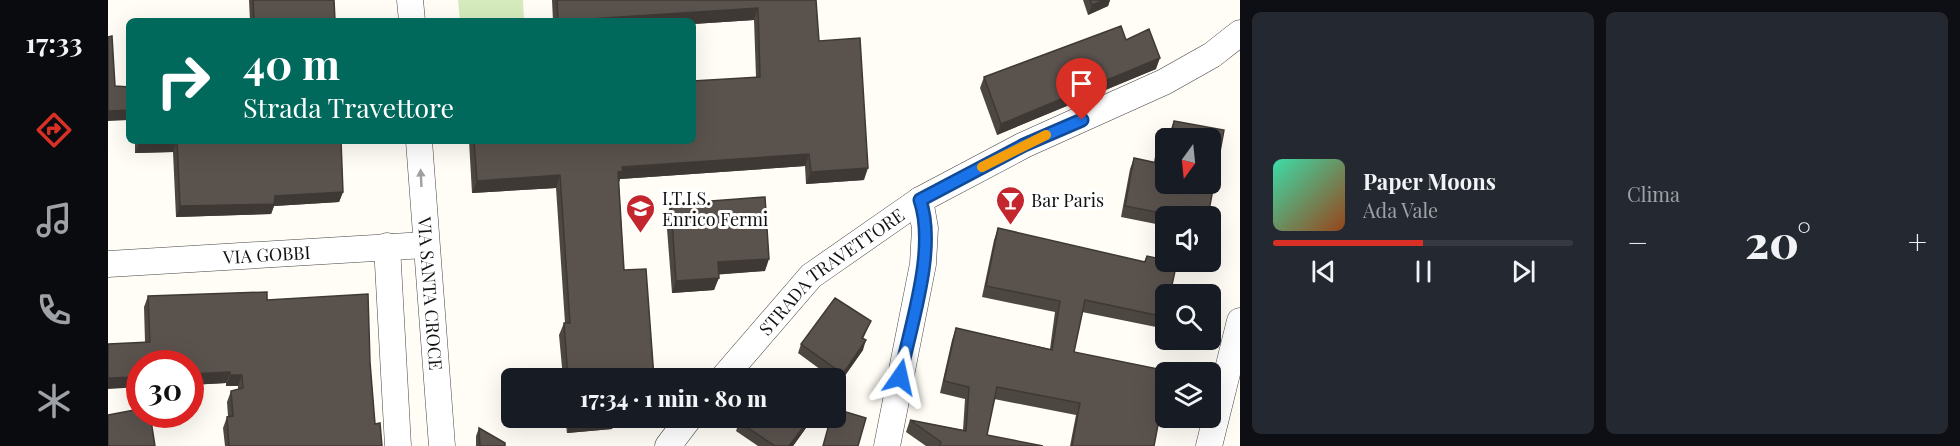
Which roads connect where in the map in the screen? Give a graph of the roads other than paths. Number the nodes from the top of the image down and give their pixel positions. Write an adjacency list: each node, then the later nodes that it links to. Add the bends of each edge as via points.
1 (411, 0): 2 (street)
2 (412, 18)
3 (1240, 33): 5 (street, STRADA TRAVETTORE, via 1212,55 1164,82 1024,145)
4 (419, 144): 6 (street, VIA SANTA CROCE, one-way to 4)
5 (920, 200): 11 (street, STRADA TRAVETTORE, via 811,276); 16 (street, via 925,228 923,264)
6 (425, 245): 7 (street, VIA GOBBI); 14 (street, VIA SANTA CROCE)
7 (387, 246): 8 (street, VIA GOBBI); 13 (street)
8 (108, 264)
9 (1240, 321): 17 (street)
10 (1240, 351): 18 (street)
11 (732, 368)
12 (682, 428): 15 (street)
13 (398, 446)
14 (442, 446)
15 (668, 446)
16 (887, 446)
17 (1209, 446)
18 (1218, 446)

